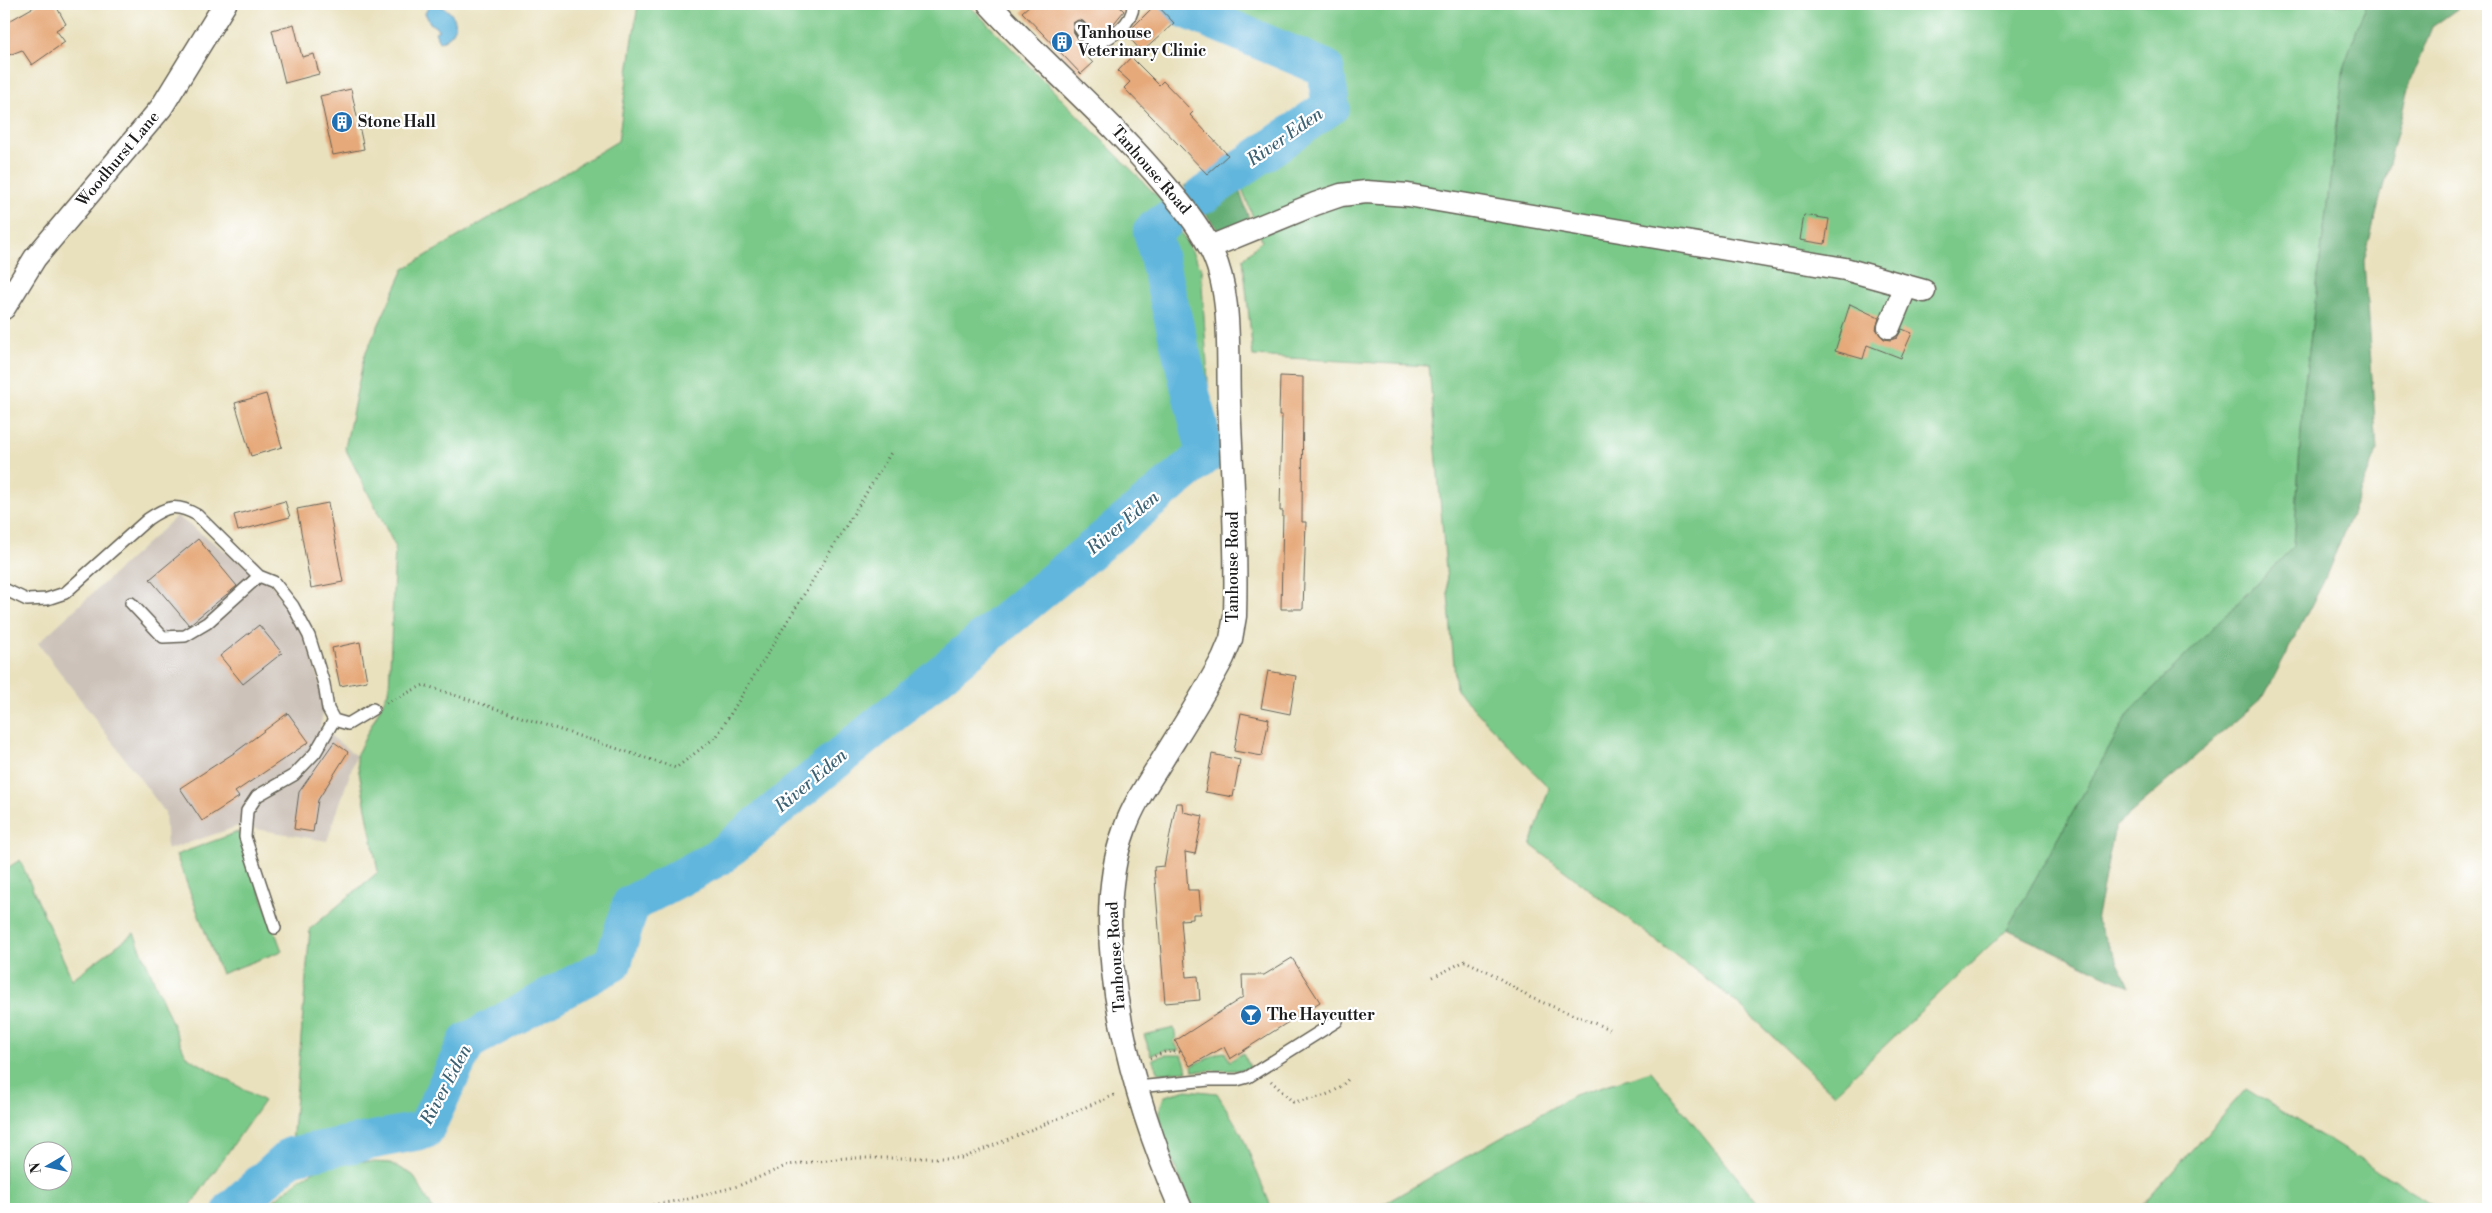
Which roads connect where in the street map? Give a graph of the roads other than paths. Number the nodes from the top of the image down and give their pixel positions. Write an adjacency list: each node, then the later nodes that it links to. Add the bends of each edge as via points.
1 (224, 4): 6 (street, Woodhurst Lane, via 161,108 35,258)
2 (1133, 4): 4 (lane, via 1133,15 1105,41 1096,44 1087,39)
3 (993, 5): 5 (street, Tanhouse Road, via 1031,48 1124,137 1193,220)
4 (1079, 27)
5 (1210, 247): 7 (street, via 1341,195 1366,192 1408,195 1826,266 1915,288); 15 (street, Tanhouse Road, via 1221,278 1225,304 1236,616 1223,658 1124,828 1115,867 1111,901 1114,981 1125,1042)
6 (4, 308)
7 (1889, 326)
8 (259, 576): 9 (lane, via 197,514 178,506 159,511 148,519 65,592 47,599 27,600); 10 (lane, via 207,623 185,636 163,637); 12 (lane, via 274,582 293,606 309,636)
9 (4, 589)
10 (131, 603)
11 (373, 709): 12 (lane, via 348,724)
12 (334, 720): 13 (lane, via 315,753 299,770 257,796 247,811 245,837)
13 (275, 928)
14 (1338, 1021): 15 (lane, via 1260,1070 1237,1080)
15 (1138, 1088): 16 (street, Tanhouse Road)
16 (1181, 1209)

